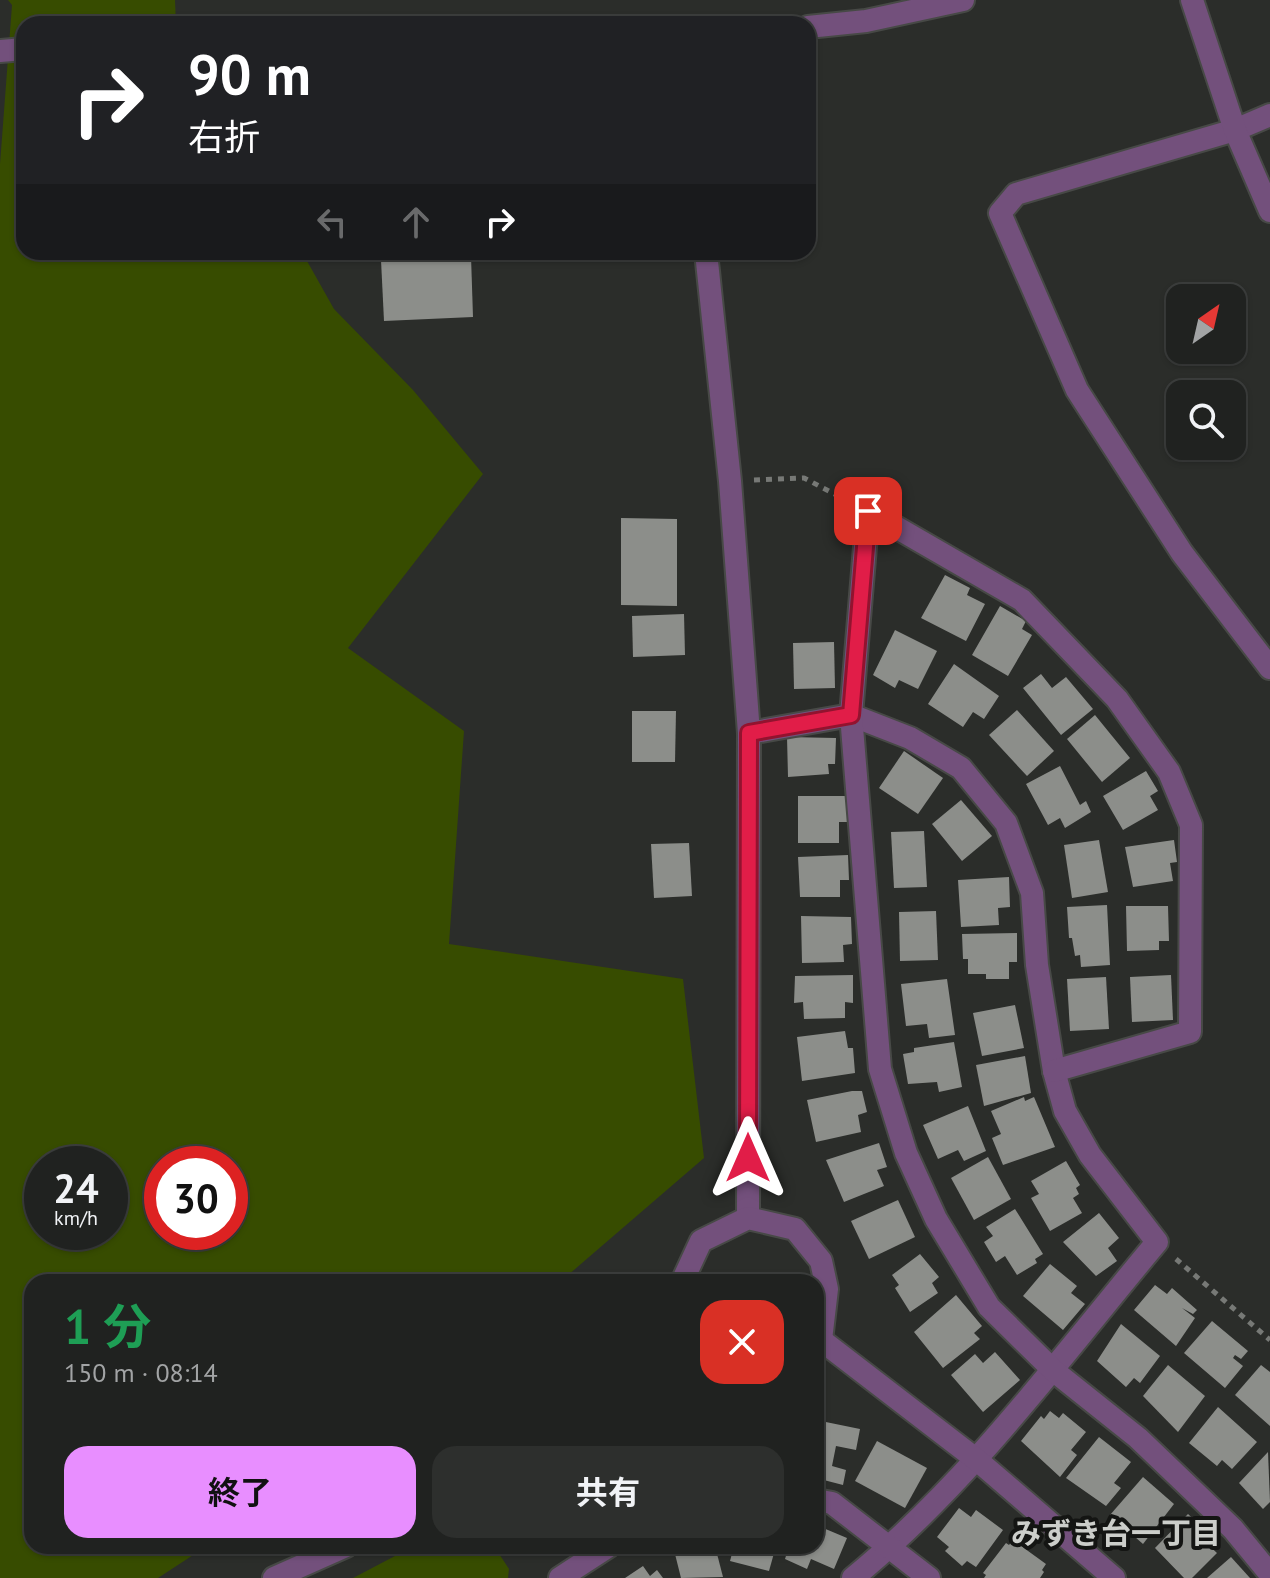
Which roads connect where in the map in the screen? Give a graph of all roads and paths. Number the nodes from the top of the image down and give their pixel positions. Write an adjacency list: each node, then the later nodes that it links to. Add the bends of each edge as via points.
1 (963, 0): 3 (street)
2 (1192, 0): 5 (street)
3 (816, 26)
4 (1270, 115): 5 (street)
5 (1235, 130): 6 (street); 10 (street, via 1016,194 1000,213 1077,390 1182,553)
6 (1270, 211)
7 (707, 260): 8 (street)
8 (730, 481): 9 (path, via 804,478); 12 (street)
9 (868, 511): 11 (street); 13 (street, via 1022,600 1117,699 1169,772 1191,825 1190,1032)
10 (1270, 668)
11 (851, 715): 12 (street); 13 (street, via 910,738 961,768 1006,823 1032,893); 22 (street, via 880,1069 906,1153 936,1219 989,1307)
12 (749, 733): 14 (street)
13 (1054, 1071): 15 (street, via 1065,1111 1090,1155)
14 (748, 1218): 16 (street, via 701,1241); 17 (street, via 795,1229 821,1261)
15 (1157, 1242): 20 (path); 22 (street)
16 (686, 1274)
17 (824, 1274)
18 (824, 1275): 19 (street)
19 (824, 1308)
20 (1270, 1340)
21 (824, 1345): 23 (street)
22 (1054, 1371): 23 (street); 28 (street, via 1138,1438 1233,1529)
23 (977, 1460): 25 (street); 33 (street)
24 (824, 1502): 25 (street)
25 (891, 1547): 31 (street); 32 (street)
26 (328, 1554): 29 (street)
27 (597, 1554): 30 (street)
28 (1270, 1574)
29 (274, 1578)
30 (560, 1578)
31 (853, 1578)
32 (929, 1578)
33 (1114, 1578)

